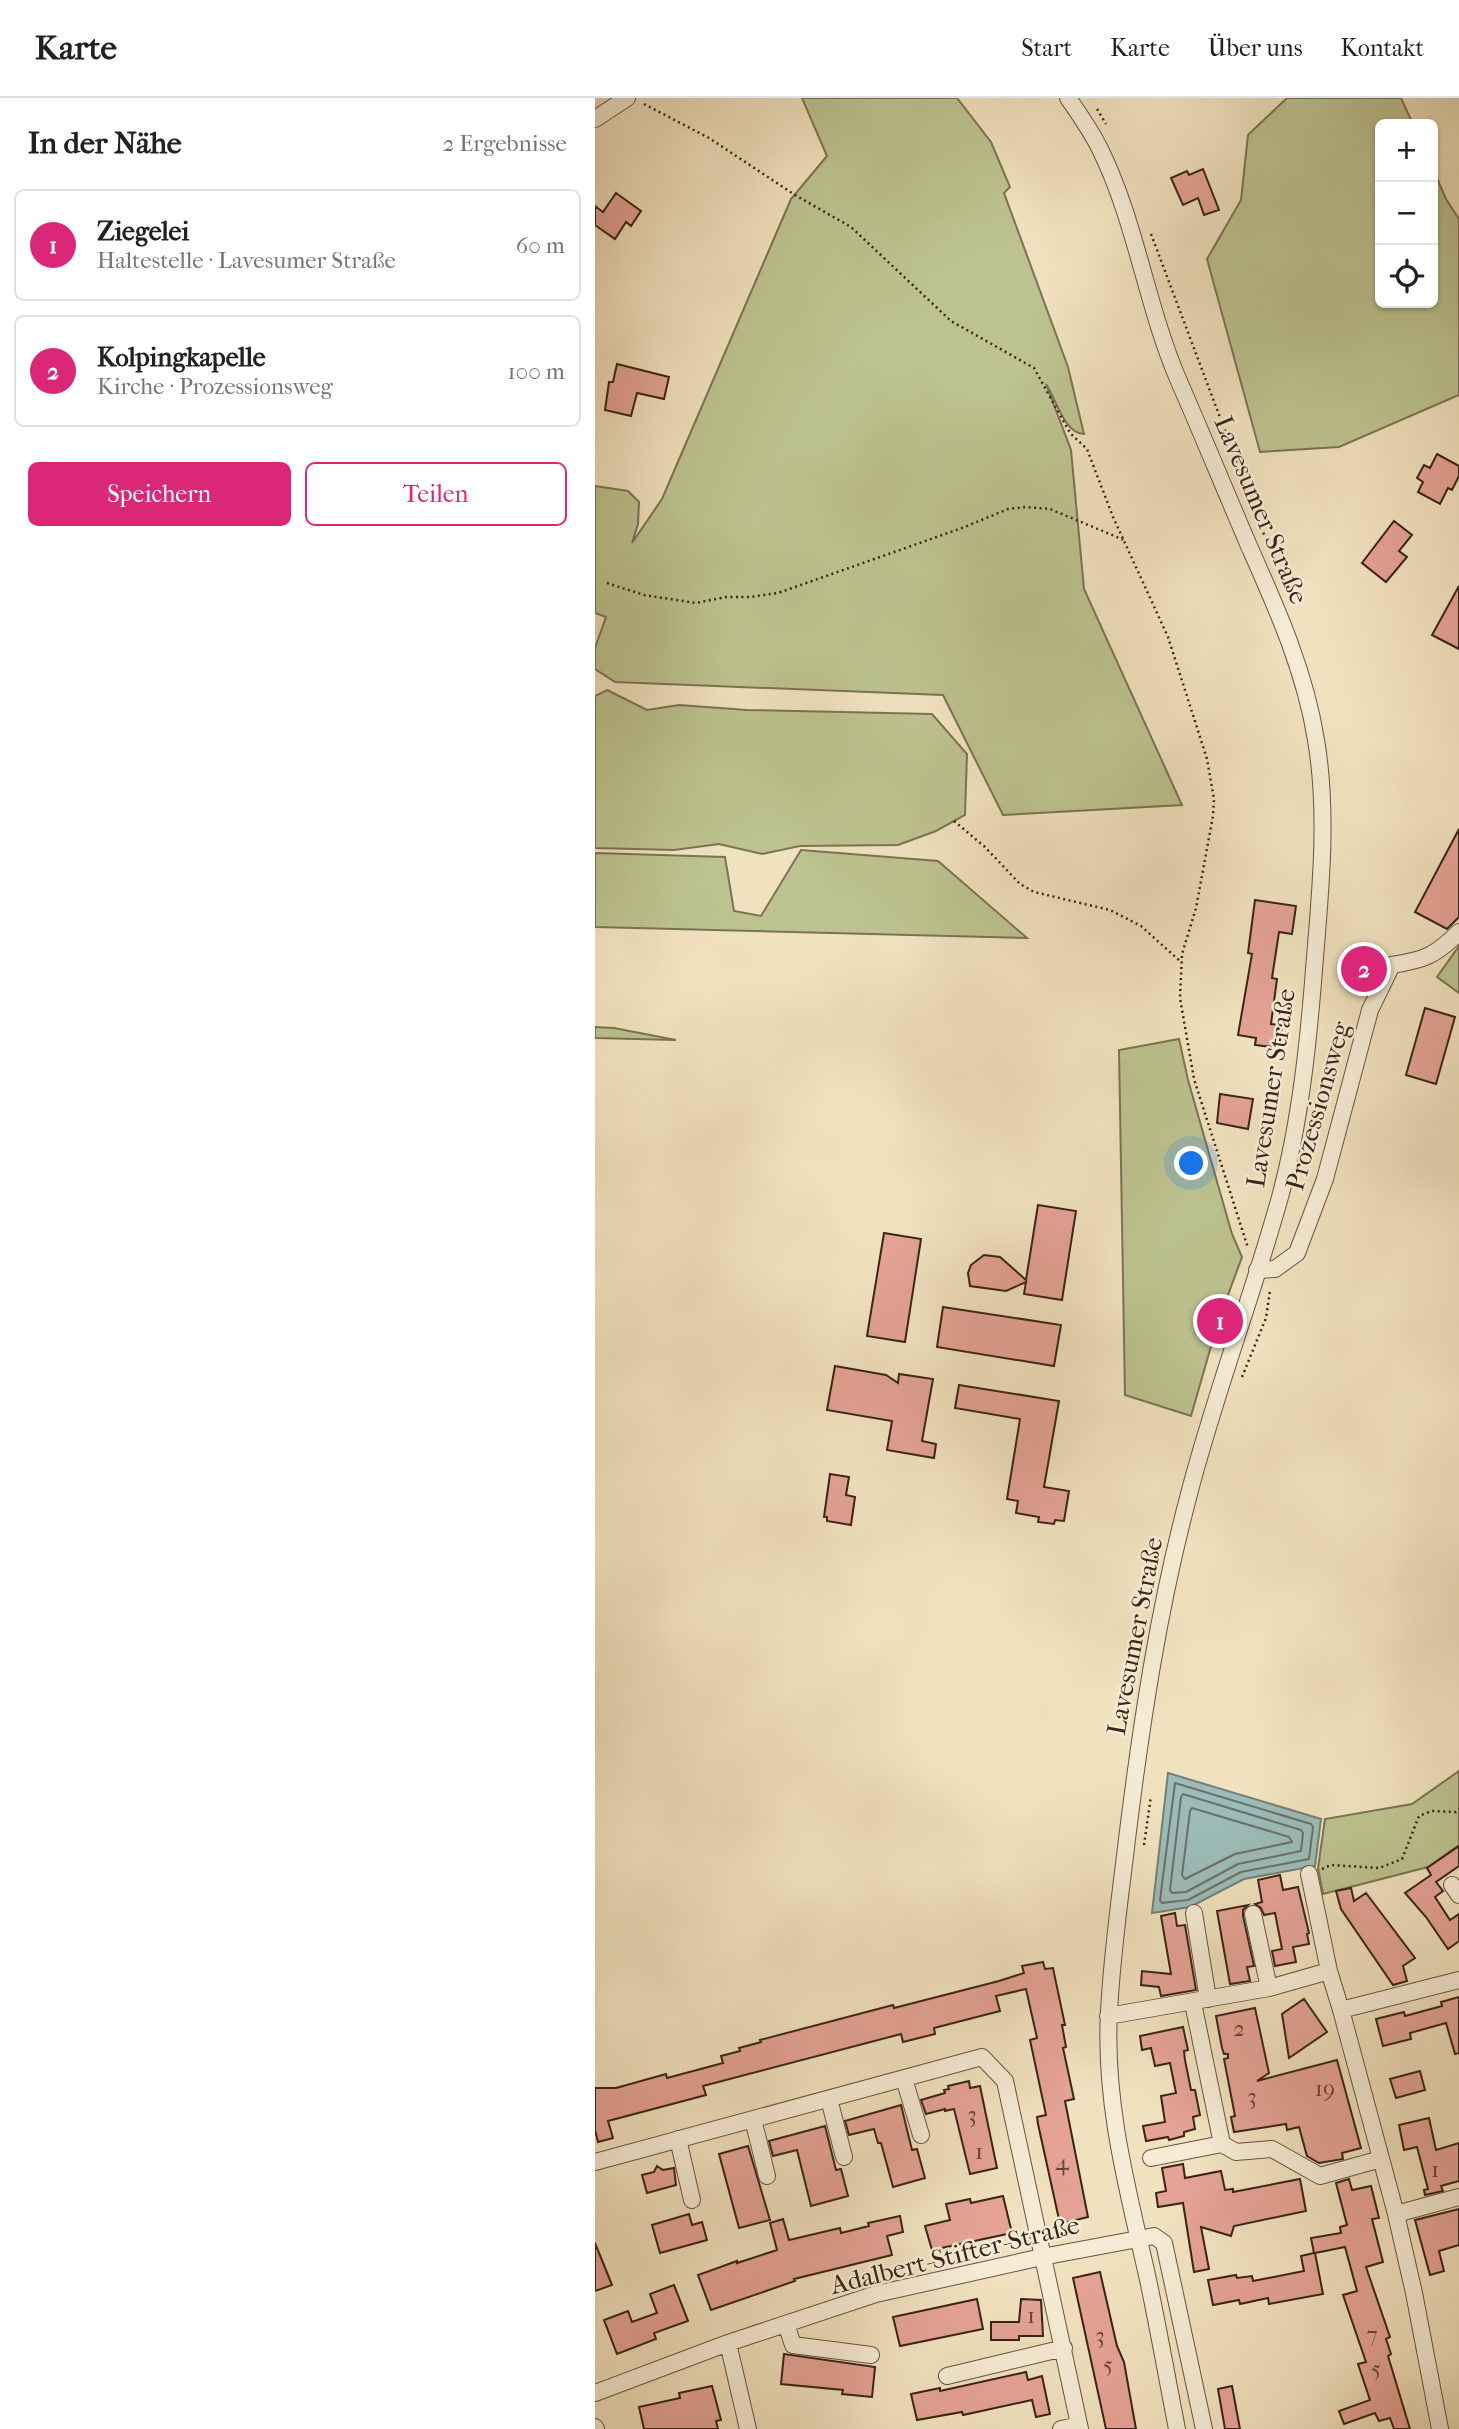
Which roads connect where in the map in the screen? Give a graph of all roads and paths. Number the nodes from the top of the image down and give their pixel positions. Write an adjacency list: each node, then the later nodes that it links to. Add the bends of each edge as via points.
1 (1068, 98): 14 (street, Lavesumer Straße, via 1090,130 1116,187 1172,365 1291,643 1317,741 1321,868 1309,1028 1288,1163)
2 (626, 99): 4 (street); 7 (path, via 709,138 851,227 951,321 1034,368 1070,433 1087,449)
3 (1096, 107): 5 (path)
4 (595, 118)
5 (1108, 128)
6 (1147, 225): 8 (path)
7 (1124, 540): 9 (path, via 1050,509 1026,507 1008,509 778,593 696,603 644,595); 12 (path, via 1168,638 1207,759 1214,799 1205,869)
8 (1271, 553)
9 (607, 583)
10 (954, 821): 12 (path, via 1020,884 1034,892 1110,910 1141,926)
11 (1459, 932): 13 (street, Prozessionsweg, via 1422,960 1392,965 1370,1010 1312,1217 1297,1253)
12 (1181, 962): 14 (path, via 1180,998 1193,1079 1241,1232)
13 (1275, 1269): 14 (street); 15 (path, via 1266,1318)
14 (1258, 1270): 27 (street, Lavesumer Straße, via 1208,1424 1159,1621 1136,1766)
15 (1240, 1382)
16 (1152, 1787): 18 (path)
17 (1459, 1809): 19 (path, via 1419,1816 1402,1859 1379,1868 1331,1866)
18 (1144, 1850)
19 (1309, 1874): 22 (street)
20 (1194, 1913): 25 (street)
21 (1253, 1914): 24 (street)
22 (1329, 1971): 24 (street); 26 (street)
23 (1459, 1980): 26 (street)
24 (1269, 1988): 25 (street)
25 (1201, 2001): 27 (street); 33 (street)
26 (1341, 2010): 36 (street)
27 (1108, 2016): 42 (street, Lavesumer Straße, via 1112,2110)
28 (904, 2079): 29 (street); 31 (street); 43 (street, via 982,2057 1005,2081)
29 (829, 2099): 30 (street); 34 (street)
30 (753, 2119): 32 (street); 38 (street)
31 (921, 2135)
32 (678, 2139): 37 (street); 40 (street)
33 (1222, 2144): 35 (street); 36 (street, via 1236,2152 1272,2148 1319,2176)
34 (844, 2157)
35 (1151, 2158)
36 (1381, 2159): 41 (street)
37 (595, 2162)
38 (767, 2176)
39 (1459, 2197): 41 (street)
40 (692, 2200)
41 (1396, 2214): 55 (street)
42 (1137, 2238): 43 (street, Adalbert-Stifter-Straße); 53 (street, Lavesumer Straße); 54 (street, via 1154,2236 1164,2243)
43 (1042, 2257): 44 (street, Adalbert-Stifter-Straße, via 876,2294); 46 (street)
44 (786, 2324): 45 (street, Adalbert-Stifter-Straße); 47 (street, via 793,2345)
45 (728, 2343): 49 (street, Adalbert-Stifter-Straße); 51 (street)
46 (1063, 2348): 48 (street); 50 (street)
47 (871, 2355)
48 (947, 2376)
49 (595, 2393)
50 (1080, 2427): 52 (street)
51 (748, 2429)
52 (1061, 2429)
53 (1177, 2429)
54 (1204, 2429)
55 (1440, 2429)

